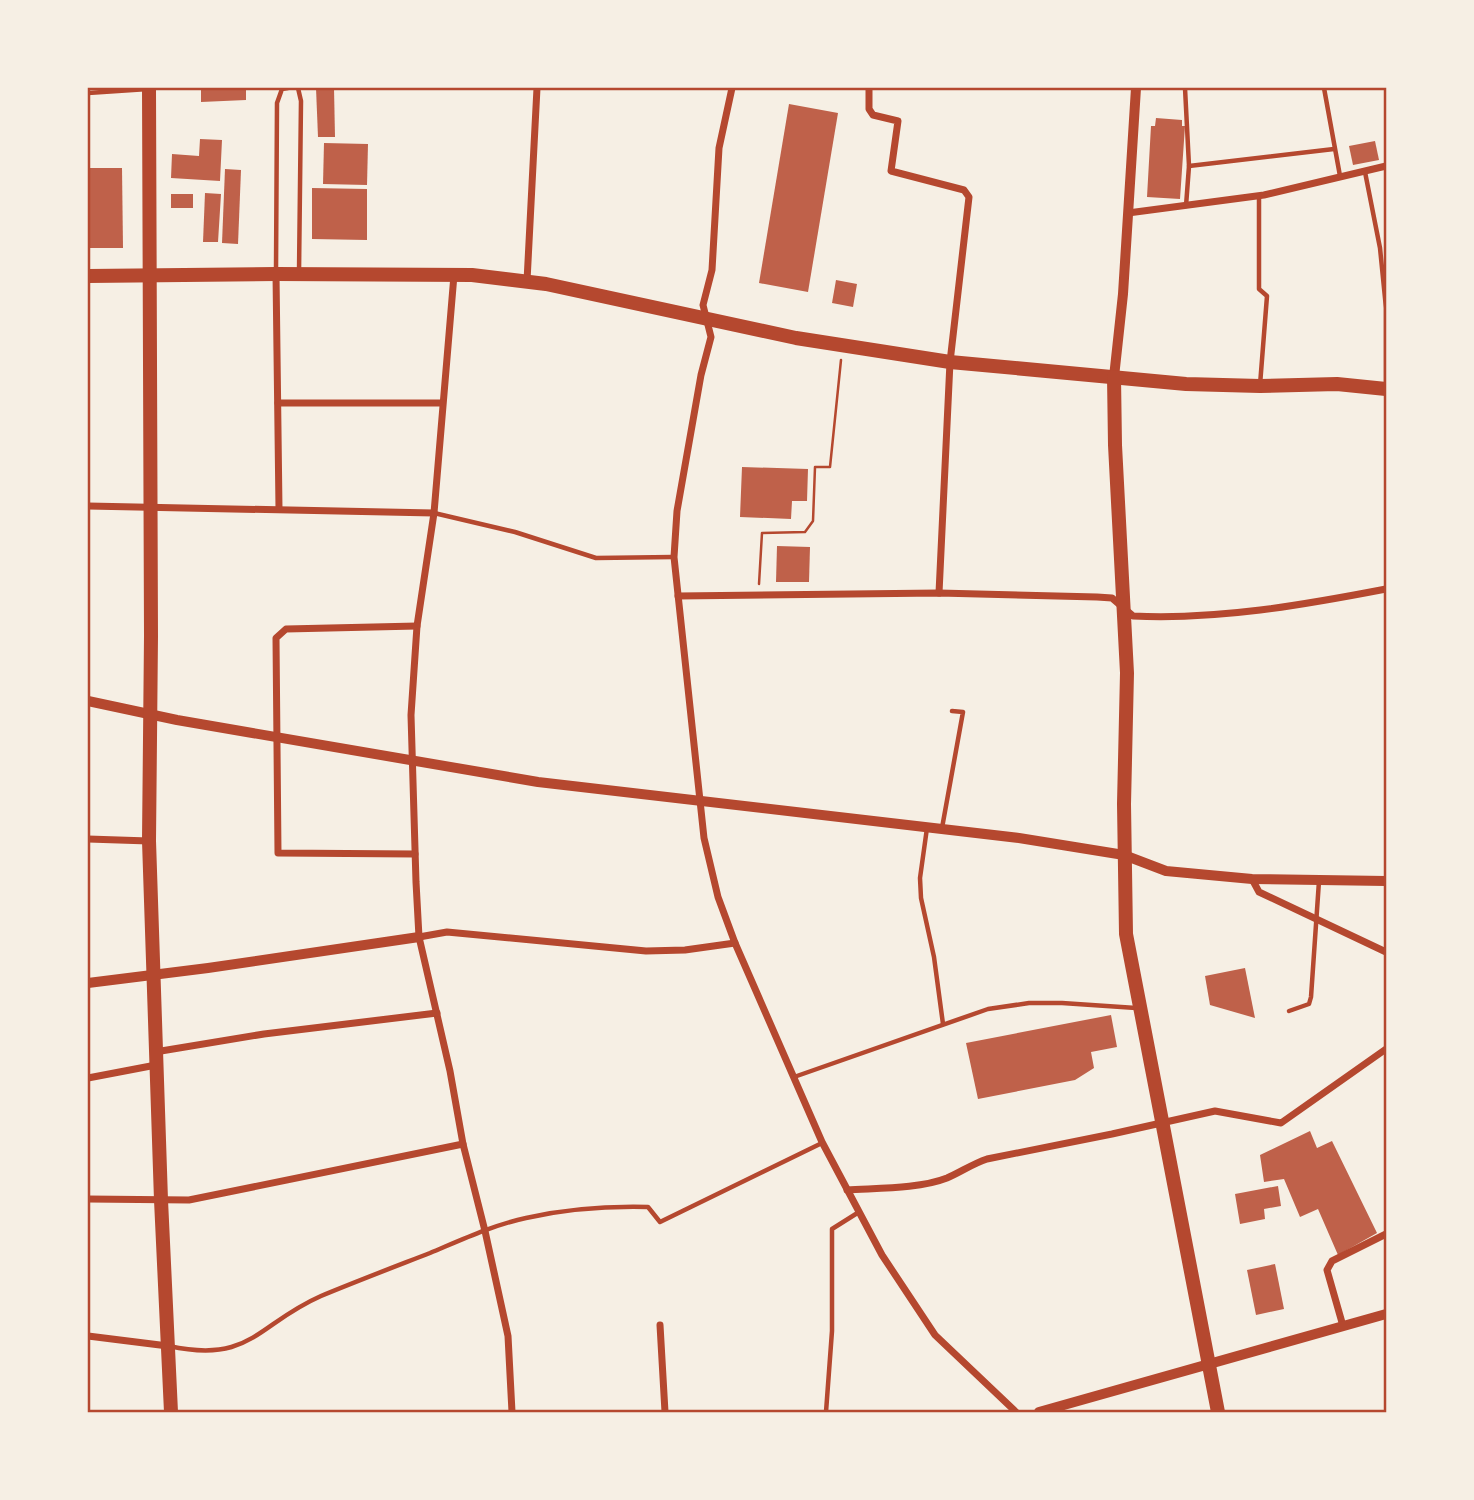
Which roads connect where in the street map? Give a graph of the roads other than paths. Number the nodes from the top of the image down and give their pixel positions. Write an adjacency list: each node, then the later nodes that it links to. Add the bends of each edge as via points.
1 (149, 88): 10 (lane); 19 (main road)
2 (288, 88): 20 (lane, via 282,89 277,103)
3 (537, 88): 24 (street)
4 (732, 88): 25 (street, via 719,148 713,260 703,305)
5 (869, 88): 26 (street, via 873,115 898,121 891,171 964,190 969,197)
6 (1136, 88): 18 (street)
7 (1185, 88): 12 (lane)
8 (1324, 88): 11 (lane)
9 (297, 89): 21 (lane)
10 (88, 93)
11 (1334, 149): 12 (lane); 15 (lane)
12 (1189, 166): 17 (lane)
13 (1387, 166): 14 (street)
14 (1365, 172): 15 (street); 29 (lane, via 1386,308)
15 (1340, 178): 16 (street)
16 (1259, 195): 17 (street); 28 (lane, via 1259,289 1267,296)
17 (1185, 207): 18 (street)
18 (1128, 213): 27 (street)
19 (150, 274): 20 (main road); 23 (main road); 33 (main road)
20 (276, 274): 21 (main road); 30 (street)
21 (299, 274): 22 (main road)
22 (454, 274): 24 (main road); 31 (street)
23 (88, 276)
24 (527, 281): 25 (main road)
25 (707, 319): 26 (main road); 36 (street, via 711,337 677,512)
26 (950, 362): 27 (main road); 38 (street)
27 (1114, 377): 28 (main road); 40 (main road)
28 (1260, 386): 29 (main road, via 1338,384)
29 (1386, 389)
30 (278, 403): 31 (street); 34 (street)
31 (442, 403): 35 (street)
32 (88, 506): 33 (street)
33 (151, 506): 34 (street); 44 (main road)
34 (279, 509): 35 (street)
35 (434, 513): 36 (lane, via 596,558); 41 (street)
36 (674, 557): 39 (street)
37 (1387, 589): 40 (street, via 1217,615 1133,617)
38 (939, 593): 39 (street); 40 (street, via 1112,598)
39 (678, 596): 47 (street)
40 (1123, 608): 53 (main road, via 1127,673)
41 (417, 626): 45 (street, via 286,629 276,638); 46 (street)
42 (88, 701): 44 (street)
43 (952, 711): 49 (lane, via 962,712)
44 (150, 715): 45 (street); 51 (main road)
45 (276, 736): 46 (street); 52 (street, via 278,853)
46 (411, 759): 47 (street, via 538,782); 52 (street)
47 (699, 800): 48 (street); 59 (street, via 718,897)
48 (927, 827): 49 (street); 66 (lane, via 920,898)
49 (942, 829): 53 (street)
50 (88, 839): 51 (street)
51 (149, 841): 61 (main road)
52 (415, 854): 58 (street)
53 (1124, 855): 54 (street, via 1166,871); 63 (main road, via 1126,934)
54 (1252, 879): 55 (street); 57 (street, via 1259,892)
55 (1319, 880): 56 (street); 57 (lane)
56 (1387, 881)
57 (1317, 918): 60 (street); 64 (lane, via 1309,1004)
58 (419, 937): 59 (street, via 447,932 646,951); 61 (street); 65 (street)
59 (735, 943): 69 (street)
60 (1387, 952)
61 (153, 974): 62 (street); 68 (main road)
62 (88, 983)
63 (1140, 1009): 66 (lane, via 1029,1003 988,1009); 71 (main road)
64 (1289, 1011)
65 (437, 1013): 68 (street, via 264,1034); 73 (street)
66 (943, 1024): 69 (lane)
67 (1387, 1049): 71 (street, via 1281,1123 1214,1111)
68 (156, 1058): 70 (street); 76 (main road)
69 (794, 1077): 72 (street)
70 (88, 1078)
71 (1161, 1123): 74 (street, via 987,1159 931,1183); 85 (main road)
72 (822, 1143): 74 (street); 78 (lane, via 660,1222 648,1207 606,1206 525,1218)
73 (463, 1144): 76 (street, via 189,1200); 78 (street)
74 (847, 1190): 77 (street)
75 (88, 1199): 76 (street)
76 (161, 1200): 84 (main road)
77 (859, 1212): 89 (lane, via 831,1229 832,1331); 90 (street, via 935,1335)
78 (485, 1231): 84 (lane, via 318,1298 236,1347 186,1350); 87 (street, via 508,1336)
79 (1387, 1234): 82 (street, via 1332,1261 1327,1270)
80 (1387, 1314): 82 (street)
81 (660, 1325): 88 (street)
82 (1343, 1326): 85 (street)
83 (88, 1336): 84 (street)
84 (169, 1346): 86 (main road)
85 (1209, 1366): 91 (street); 92 (main road)
86 (171, 1412)
87 (512, 1412)
88 (665, 1412)
89 (826, 1412)
90 (1016, 1412)
91 (1039, 1412)
92 (1218, 1412)

